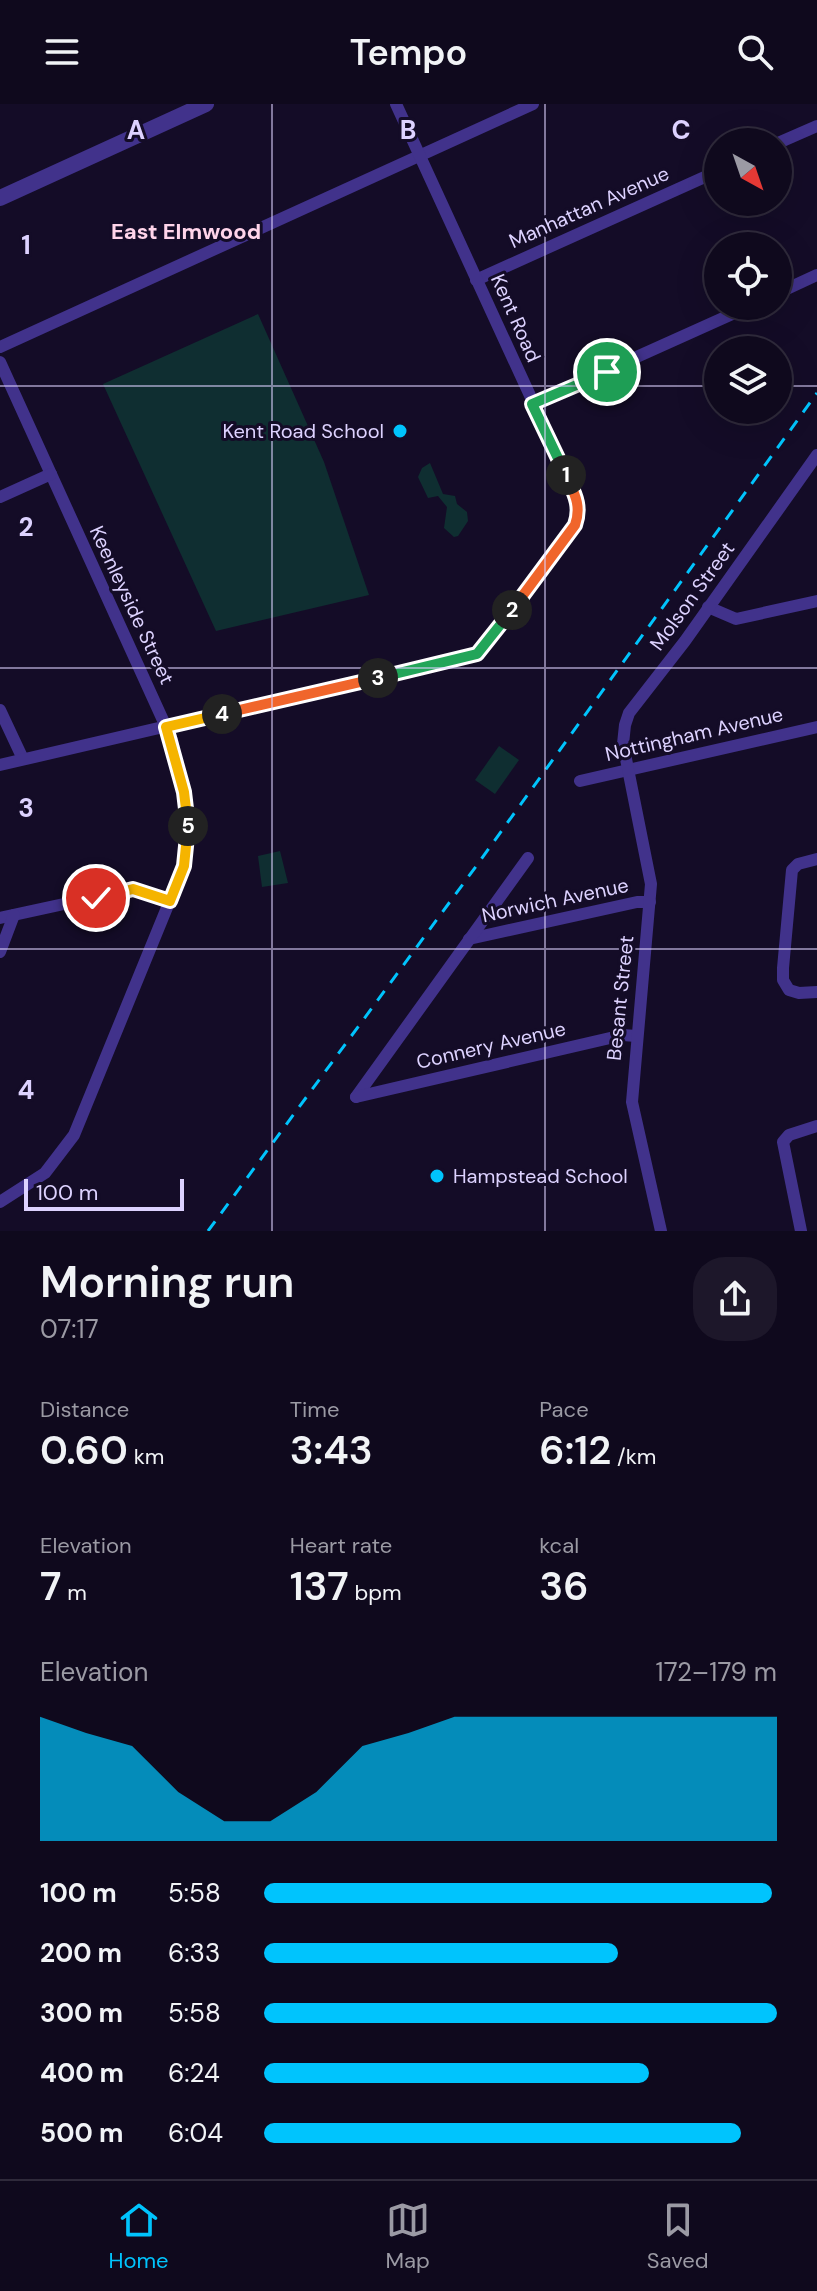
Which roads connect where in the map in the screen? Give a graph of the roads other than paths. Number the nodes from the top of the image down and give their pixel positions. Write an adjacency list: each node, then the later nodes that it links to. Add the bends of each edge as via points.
1 (206, 104): 8 (street)
2 (396, 104): 6 (street, Kent Road)
3 (533, 104): 6 (street)
4 (817, 126): 5 (street)
5 (792, 137)
6 (420, 156): 10 (street, Kent Road); 13 (street)
7 (704, 177): 10 (street, Manhattan Avenue)
8 (0, 198)
9 (817, 275): 11 (street)
10 (476, 280): 15 (street, Kent Road)
11 (792, 287)
12 (719, 320): 15 (street)
13 (0, 347)
14 (0, 362): 17 (street, Keenleyside Street)
15 (532, 404): 22 (street, Kent Road, via 579,512 575,525 477,654)
16 (815, 462): 20 (street, Molson Street)
17 (51, 474): 18 (street); 22 (street, Keenleyside Street)
18 (0, 497)
19 (817, 601): 20 (street, via 736,619)
20 (708, 607): 26 (street, Molson Street, via 629,713 623,744)
21 (0, 710): 24 (street)
22 (166, 727): 24 (street, Kent Road); 30 (street, Keenleyside Street, via 188,820 184,866)
23 (817, 727): 26 (street, Nottingham Avenue)
24 (23, 759): 25 (street, Kent Road)
25 (0, 765)
26 (627, 769): 27 (street, Nottingham Avenue); 31 (street, Besant Street, via 651,877)
27 (580, 781)
28 (528, 858): 34 (street)
29 (817, 859): 36 (street, via 792,870 783,980 789,990)
30 (170, 901): 32 (street, via 133,889); 39 (street, Keenleyside Street, via 71,1142 45,1173)
31 (650, 902): 34 (street, Norwich Avenue); 37 (street, Besant Street)
32 (14, 915): 33 (street); 35 (street)
33 (0, 918)
34 (469, 939): 37 (street, Connery Avenue, via 356,1097)
35 (0, 952)
36 (817, 992)
37 (636, 1036): 40 (street, Besant Street, via 631,1093)
38 (817, 1126): 41 (street, via 783,1142)
39 (0, 1202)
40 (660, 1231)
41 (801, 1231)

